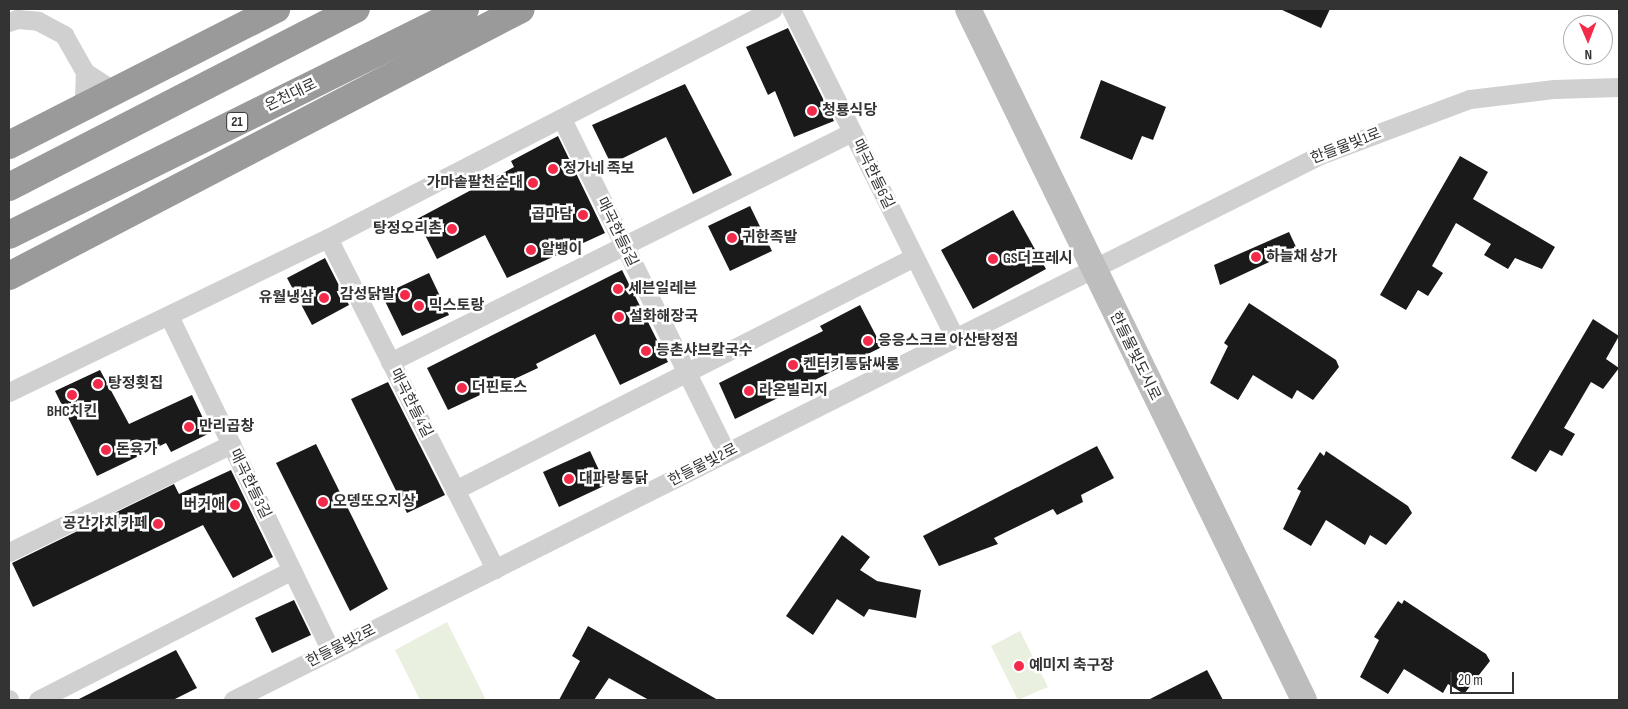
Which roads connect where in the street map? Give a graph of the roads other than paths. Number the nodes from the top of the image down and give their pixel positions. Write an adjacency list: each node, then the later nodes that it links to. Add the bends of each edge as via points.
1 (276, 9): 10 (highway)
2 (356, 9): 16 (highway)
3 (465, 9): 17 (highway, 온천대로 / 21)
4 (772, 9): 13 (street)
5 (791, 9): 14 (street, 매곡한들6길)
6 (967, 9): 21 (street, 한들물빛도시로)
7 (520, 11): 22 (highway)
8 (9, 22): 9 (street, via 17,19 38,21 64,35)
9 (85, 72): 10 (street, via 108,87); 12 (street, via 84,98)
10 (122, 87): 12 (highway)
11 (1619, 88): 21 (street, 한들물빛1로, via 1554,89 1470,99 1320,155)
12 (78, 109): 15 (highway)
13 (562, 119): 18 (street); 19 (street, 매곡한들5길)
14 (852, 132): 19 (street); 20 (street, 매곡한들6길)
15 (9, 145)
16 (9, 187)
17 (9, 235)
18 (328, 238): 23 (street); 25 (street, 매곡한들4길)
19 (624, 246): 25 (street); 26 (street, 매곡한들5길)
20 (914, 257): 24 (street, 매곡한들6길); 26 (street)
21 (1092, 269): 24 (street, 한들물빛2로); 37 (street, 한들물빛도시로)
22 (9, 276)
23 (169, 316): 27 (street); 28 (street, 매곡한들3길)
24 (955, 338): 29 (street, 한들물빛2로)
25 (390, 362): 30 (street, 매곡한들4길)
26 (686, 372): 29 (street, 매곡한들5길); 30 (street)
27 (9, 392)
28 (231, 444): 31 (street); 33 (street, 매곡한들3길)
29 (726, 453): 32 (street, 한들물빛2로)
30 (455, 490): 32 (street, 매곡한들4길)
31 (9, 552)
32 (495, 569): 34 (street, 한들물빛2로)
33 (292, 570): 34 (street, 매곡한들3길); 35 (street)
34 (331, 651): 36 (street, 한들물빛2로)
35 (38, 700)
36 (232, 700)
37 (1304, 700)

